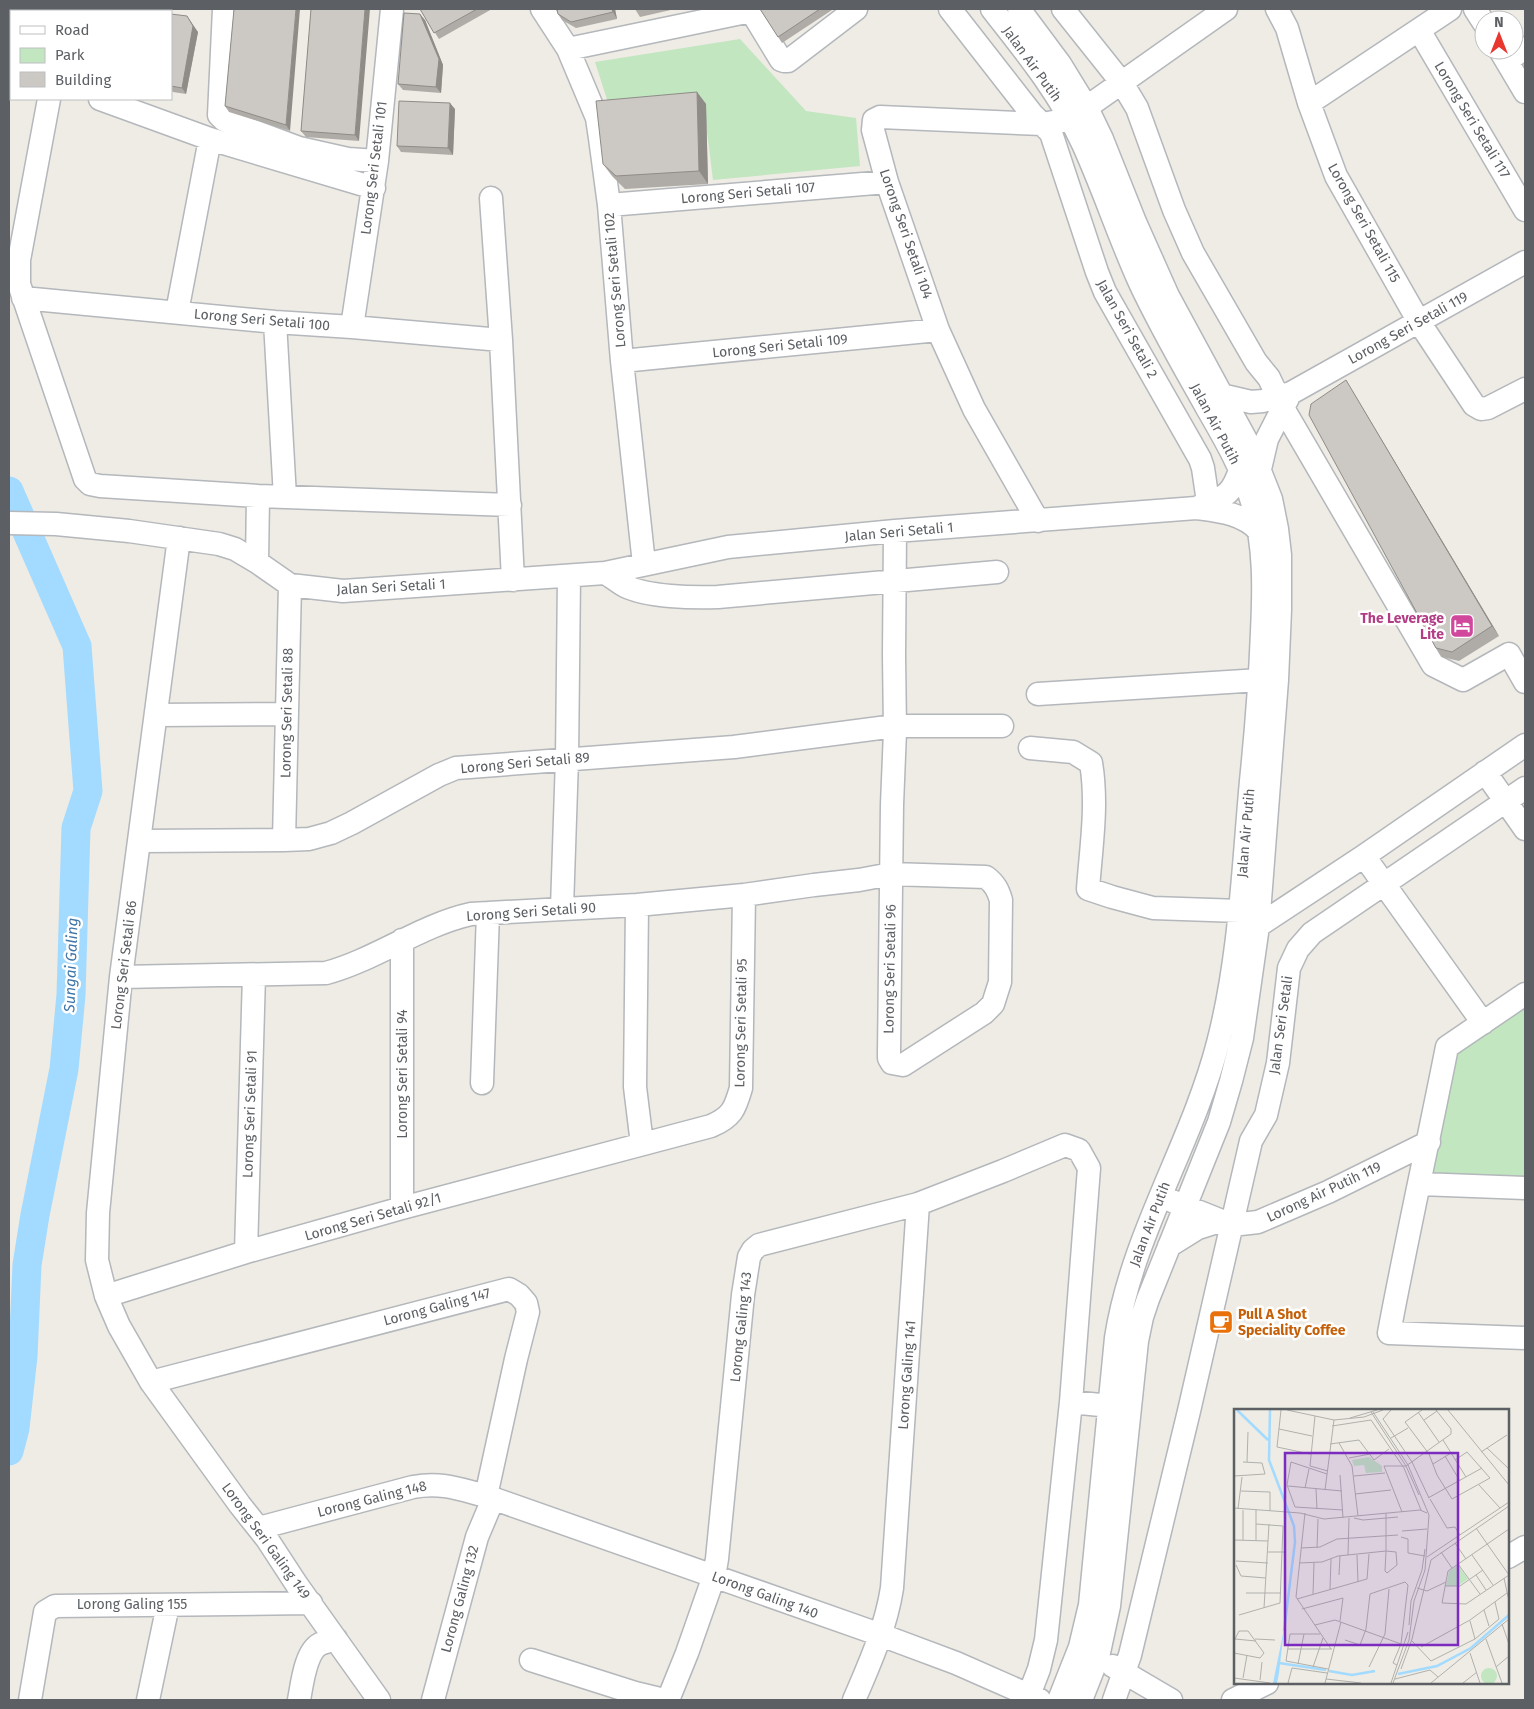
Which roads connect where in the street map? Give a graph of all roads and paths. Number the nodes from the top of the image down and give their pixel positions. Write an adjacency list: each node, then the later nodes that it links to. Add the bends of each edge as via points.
1 (392, 9): 24 (street, Lorong Seri Setali 101)
2 (542, 9): 14 (street, Lorong Seri Setali 102)
3 (856, 9): 12 (street, via 784,62)
4 (950, 9): 22 (street, Jalan Seri Setali 2)
5 (992, 9): 21 (street, Jalan Air Putih)
6 (1019, 9): 21 (street, Jalan Air Putih, via 1055,57)
7 (1063, 9): 16 (street)
8 (1226, 9): 16 (street)
9 (1277, 9): 20 (street, Lorong Seri Setali 115, via 1287,28)
10 (1450, 9): 13 (street)
11 (218, 10): 24 (street, via 219,115 224,120 299,148 348,159)
12 (750, 10): 14 (street)
13 (1419, 30): 20 (street); 29 (street, Lorong Seri Setali 117)
14 (568, 49): 28 (street, Lorong Seri Setali 102, via 597,118)
15 (1505, 60): 17 (street)
16 (1122, 83): 21 (street); 41 (street, via 1137,108 1193,253 1256,362)
17 (1525, 92)
18 (48, 100): 31 (street, via 19,260 19,284)
19 (103, 100): 23 (street)
20 (1309, 103): 34 (street, Lorong Seri Setali 115, via 1336,176)
21 (1079, 113): 22 (street, Lorong Seri Setali 104); 40 (street, Jalan Air Putih, via 1102,139 1168,296); 42 (street, Jalan Air Putih, via 1084,146 1150,304 1235,459)
22 (1042, 124): 25 (street, Lorong Seri Setali 104, via 880,117 874,120 874,130); 46 (street, Jalan Seri Setali 2, via 1050,133 1105,292 1200,459 1203,468)
23 (210, 139): 26 (street); 32 (street)
24 (377, 161): 26 (street, Lorong Seri Setali 101)
25 (886, 182): 28 (street, Lorong Seri Setali 107); 36 (street, Lorong Seri Setali 104)
26 (374, 188): 35 (street, Lorong Seri Setali 101)
27 (491, 198): 37 (street)
28 (609, 204): 38 (street, Lorong Seri Setali 102)
29 (1525, 210)
30 (1525, 262): 34 (street, Lorong Seri Setali 119)
31 (23, 298): 32 (street, Lorong Seri Setali 100); 43 (street, via 85,478 90,484)
32 (177, 312): 33 (street, Lorong Seri Setali 100)
33 (275, 322): 35 (street, Lorong Seri Setali 100); 44 (street)
34 (1419, 322): 39 (street, Lorong Seri Setali 115, via 1474,405 1488,408); 41 (street, Lorong Seri Setali 119)
35 (352, 327): 37 (street, Lorong Seri Setali 100)
36 (938, 330): 38 (street, Lorong Seri Setali 109); 47 (street, Lorong Seri Setali 104, via 974,409)
37 (501, 340): 45 (street)
38 (622, 361): 53 (street, Lorong Seri Setali 102)
39 (1525, 389)
40 (1221, 395): 41 (street, Lorong Seri Setali 119, via 1251,402); 42 (street, Jalan Air Putih, via 1252,451)
41 (1284, 399): 42 (street); 61 (street, via 1433,665 1463,680 1509,654)
42 (1250, 470): 46 (street, Jalan Seri Setali 1, via 1228,493); 50 (street, Jalan Air Putih); 84 (street, Jalan Air Putih, via 1271,499 1278,529 1281,581 1277,680)
43 (258, 496): 44 (street); 52 (street)
44 (285, 497): 45 (street)
45 (510, 505): 57 (street)
46 (1202, 505): 47 (street, Jalan Seri Setali 1); 50 (street, Jalan Seri Setali 1, via 1252,522)
47 (1038, 521): 49 (street, Jalan Seri Setali 1)
48 (9, 523): 51 (street, Jalan Seri Setali 1, via 56,524)
49 (896, 531): 53 (street, Jalan Seri Setali 1, via 728,547); 58 (street, Lorong Seri Setali 96)
50 (1259, 531): 60 (street, Jalan Air Putih, via 1263,557)
51 (179, 538): 52 (street, Jalan Seri Setali 1, via 219,544); 64 (street, Lorong Seri Setali 86)
52 (257, 562): 59 (street, Jalan Seri Setali 1)
53 (644, 564): 55 (street, Jalan Seri Setali 1)
54 (997, 572): 58 (street)
55 (605, 573): 56 (street, Jalan Seri Setali 1); 58 (street, via 639,590 692,598)
56 (569, 576): 57 (street, Jalan Seri Setali 1); 69 (street)
57 (513, 580): 59 (street, Jalan Seri Setali 1, via 343,591)
58 (896, 582): 65 (street, Lorong Seri Setali 96)
59 (290, 585): 63 (street, Lorong Seri Setali 88)
60 (1260, 680): 62 (street); 82 (street, Jalan Air Putih)
61 (1525, 682)
62 (1038, 694)
63 (287, 714): 64 (street); 75 (street, Lorong Seri Setali 88)
64 (157, 715): 74 (street, Lorong Seri Setali 86)
65 (895, 726): 66 (street, Lorong Seri Setali 89); 69 (street, Lorong Seri Setali 89, via 734,747); 77 (street, Lorong Seri Setali 96)
66 (1002, 726)
67 (1525, 745): 70 (street)
68 (1030, 748): 82 (street, via 1073,752 1091,763 1095,785 1088,889 1153,908)
69 (567, 759): 75 (street, Lorong Seri Setali 89, via 456,768 331,833 309,839); 81 (street)
70 (1485, 772): 72 (street); 76 (street)
71 (1525, 788): 72 (street, Jalan Seri Setali)
72 (1506, 802): 73 (street); 78 (street, Jalan Seri Setali)
73 (1525, 829)
74 (140, 840): 75 (street, Lorong Seri Setali 89); 87 (street, Lorong Seri Setali 86)
75 (284, 840)
76 (1364, 856): 78 (street); 84 (street)
77 (891, 874): 79 (street, Lorong Seri Setali 90); 90 (street, Lorong Seri Setali 96, via 889,1058); 90 (street, Lorong Seri Setali 90, via 986,877 994,883 1001,900 1000,982 995,999 984,1013 903,1065)
78 (1385, 885): 89 (street); 101 (street, Jalan Seri Setali, via 1312,933 1298,948 1289,968 1278,1063 1266,1115 1251,1141)
79 (744, 895): 80 (street, Lorong Seri Setali 90); 93 (street, Lorong Seri Setali 95, via 741,1088 736,1104 727,1117 710,1126)
80 (637, 905): 81 (street, Lorong Seri Setali 90); 93 (street, via 635,1087)
81 (562, 908): 83 (street, Lorong Seri Setali 90)
82 (1240, 911): 97 (street, Jalan Air Putih, via 1231,987 1206,1086)
83 (488, 913): 85 (street, Lorong Seri Setali 90, via 461,916); 91 (street)
84 (1258, 926): 94 (street, Jalan Air Putih, via 1242,1038 1219,1122)
85 (402, 940): 86 (street, Lorong Seri Setali 90, via 339,969); 100 (street, Lorong Seri Setali 94)
86 (254, 975): 87 (street, Lorong Seri Setali 90); 103 (street, Lorong Seri Setali 91)
87 (121, 977): 104 (street, Lorong Seri Setali 86, via 96,1243 100,1278)
88 (1525, 994): 89 (street)
89 (1483, 1023): 92 (street, via 1447,1047)
90 (892, 1063)
91 (482, 1083)
92 (1428, 1142): 95 (street); 101 (street, Lorong Air Putih 119, via 1328,1192 1258,1222)
93 (642, 1144): 100 (street, Lorong Seri Setali 92/1)
94 (1200, 1169): 99 (street, Jalan Air Putih); 101 (street, via 1208,1203)
95 (1420, 1184): 96 (street); 105 (street, via 1389,1333)
96 (1525, 1188)
97 (1161, 1196): 99 (street); 108 (street, Jalan Air Putih, via 1136,1255 1120,1313)
98 (918, 1204): 107 (street, via 1065,1145 1079,1150 1089,1168); 113 (street, Lorong Galing 143, via 759,1245 749,1257); 116 (street, Lorong Galing 141, via 896,1557 890,1606)
99 (1185, 1207): 101 (street); 102 (street, Jalan Air Putih)
100 (402, 1208): 103 (street, Lorong Seri Setali 92/1)
101 (1226, 1223): 102 (street, Lorong Air Putih 119, via 1198,1228); 120 (street, Jalan Seri Setali, via 1187,1420)
102 (1169, 1246): 118 (street, Jalan Air Putih, via 1142,1317 1137,1341 1109,1606)
103 (246, 1252): 104 (street, Lorong Seri Setali 92/1)
104 (106, 1296): 106 (street, Lorong Seri Setali 86)
105 (1525, 1338)
106 (152, 1382): 109 (street, Lorong Galing 147, via 509,1289 519,1295 528,1312); 110 (street, Lorong Seri Galing 149)
107 (1071, 1402): 108 (street); 122 (street, via 1046,1640)
108 (1110, 1406): 118 (street, Jalan Air Putih, via 1090,1605)
109 (489, 1497): 110 (street, Lorong Galing 148, via 430,1484); 113 (street, Lorong Galing 140); 127 (street, Lorong Galing 132)
110 (259, 1528): 114 (street, Lorong Seri Galing 149)
111 (1525, 1548): 112 (street)
112 (1509, 1556)
113 (714, 1576): 116 (street, Lorong Galing 140); 128 (street, Lorong Galing 143, via 687,1653)
114 (311, 1603): 115 (street, Lorong Galing 155); 117 (street, Lorong Seri Galing 149)
115 (168, 1605): 123 (street, Lorong Galing 155, via 65,1604 50,1608 45,1612); 124 (street)
116 (881, 1635): 122 (street, Lorong Galing 140, via 956,1663); 129 (street, Lorong Galing 141)
117 (336, 1639): 125 (street, via 320,1644 308,1657); 126 (street, Lorong Seri Galing 149)
118 (1089, 1652): 120 (street); 130 (street, Jalan Air Putih); 131 (street, Jalan Air Putih)
119 (531, 1660): 128 (street)
120 (1124, 1672): 132 (street, Jalan Seri Setali); 133 (street)
121 (1265, 1684): 134 (street)
122 (1029, 1697)
123 (30, 1700)
124 (148, 1700)
125 (298, 1700)
126 (379, 1700)
127 (432, 1700)
128 (666, 1700)
129 (854, 1700)
130 (1059, 1700)
131 (1082, 1700)
132 (1114, 1700)
133 (1171, 1700)
134 (1233, 1700)

